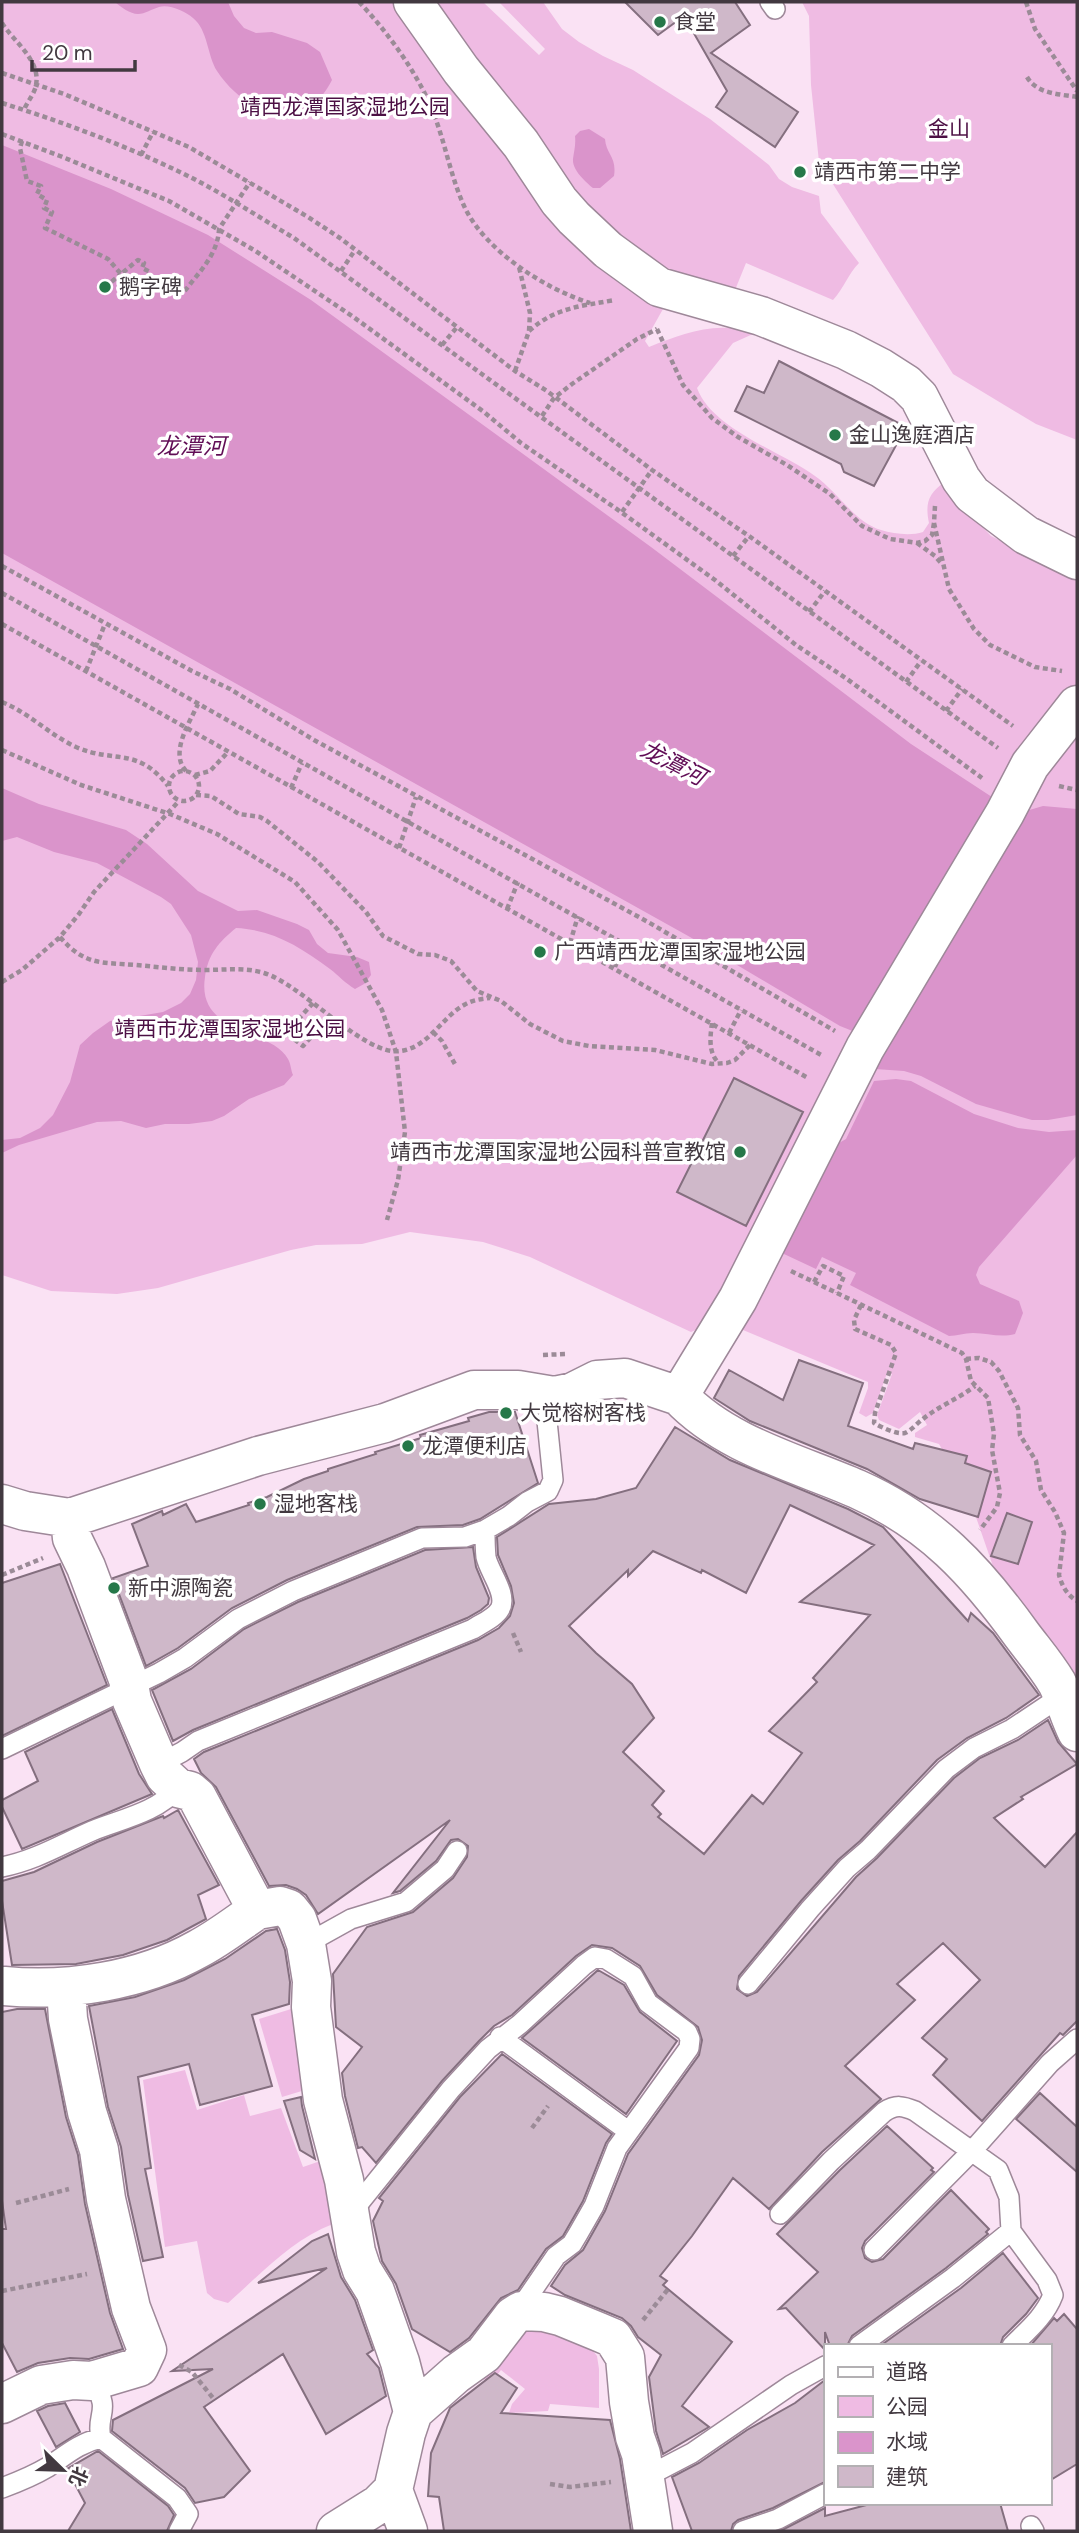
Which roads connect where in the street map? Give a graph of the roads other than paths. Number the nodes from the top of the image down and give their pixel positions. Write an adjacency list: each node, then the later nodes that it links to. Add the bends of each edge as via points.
1 (413, 2): 2 (street, via 522,144 559,201 608,250 659,287 761,316 846,350 906,384 919,397 972,494 1026,534)
2 (1077, 560)
3 (1074, 688): 5 (street, via 846,1082 738,1299)
4 (554, 1396): 5 (street, via 597,1380 625,1378); 7 (street, via 474,1390 385,1423 258,1456); 8 (lane, via 547,1421 552,1480 548,1491)
5 (679, 1396): 10 (street, via 716,1428 899,1510 931,1532 964,1562)
6 (2, 1504): 7 (street)
7 (69, 1518): 9 (street, via 72,1538)
8 (485, 1530): 9 (lane, via 465,1537 422,1538 293,1591 238,1619 185,1658); 13 (lane, via 487,1560 502,1604 491,1618 198,1741 182,1752)
9 (130, 1688): 12 (lane); 13 (street)
10 (1063, 1695): 11 (street); 19 (lane, via 946,1769 801,1919)
11 (1077, 1732)
12 (2, 1749)
13 (168, 1776): 15 (lane, via 168,1800 33,1860); 16 (street, via 197,1797)
14 (457, 1851): 17 (lane, via 444,1869 406,1902 351,1919)
15 (2, 1867)
16 (257, 1910): 17 (street, via 289,1909); 20 (street, via 197,1950 155,1968)
17 (306, 1944): 25 (street, via 323,2100)
18 (2, 1984): 20 (street)
19 (748, 1984)
20 (66, 1987): 33 (street, via 68,2019 106,2199 131,2308 147,2350 139,2367)
21 (500, 2037): 23 (lane); 23 (lane, via 595,1957 633,1976 648,2003 690,2039 684,2057); 25 (lane, via 451,2089)
22 (1077, 2039): 24 (lane)
23 (628, 2131): 29 (lane, via 587,2221 572,2244 556,2256)
24 (972, 2151): 26 (lane, via 915,2111 893,2106 869,2124); 27 (lane, via 998,2170 1004,2182); 28 (lane)
25 (350, 2214): 35 (street, via 356,2252 400,2362)
26 (780, 2214)
27 (1011, 2231): 30 (lane); 31 (lane, via 1053,2295 1037,2322)
28 (874, 2250)
29 (521, 2311): 35 (street, via 484,2354); 37 (street, via 582,2323 621,2347)
30 (862, 2344)
31 (1014, 2344)
32 (824, 2367): 37 (lane, via 692,2453)
33 (92, 2381): 34 (street, via 41,2385); 36 (lane, via 103,2403)
34 (2, 2404)
35 (413, 2412): 39 (street)
36 (101, 2438): 38 (lane, via 76,2446 48,2467); 41 (lane, via 177,2498 188,2514)
37 (644, 2477): 44 (street)
38 (2, 2488)
39 (393, 2490): 42 (street); 43 (street)
40 (824, 2495): 45 (lane)
41 (179, 2531)
42 (337, 2531)
43 (408, 2531)
44 (653, 2531)
45 (743, 2531)

